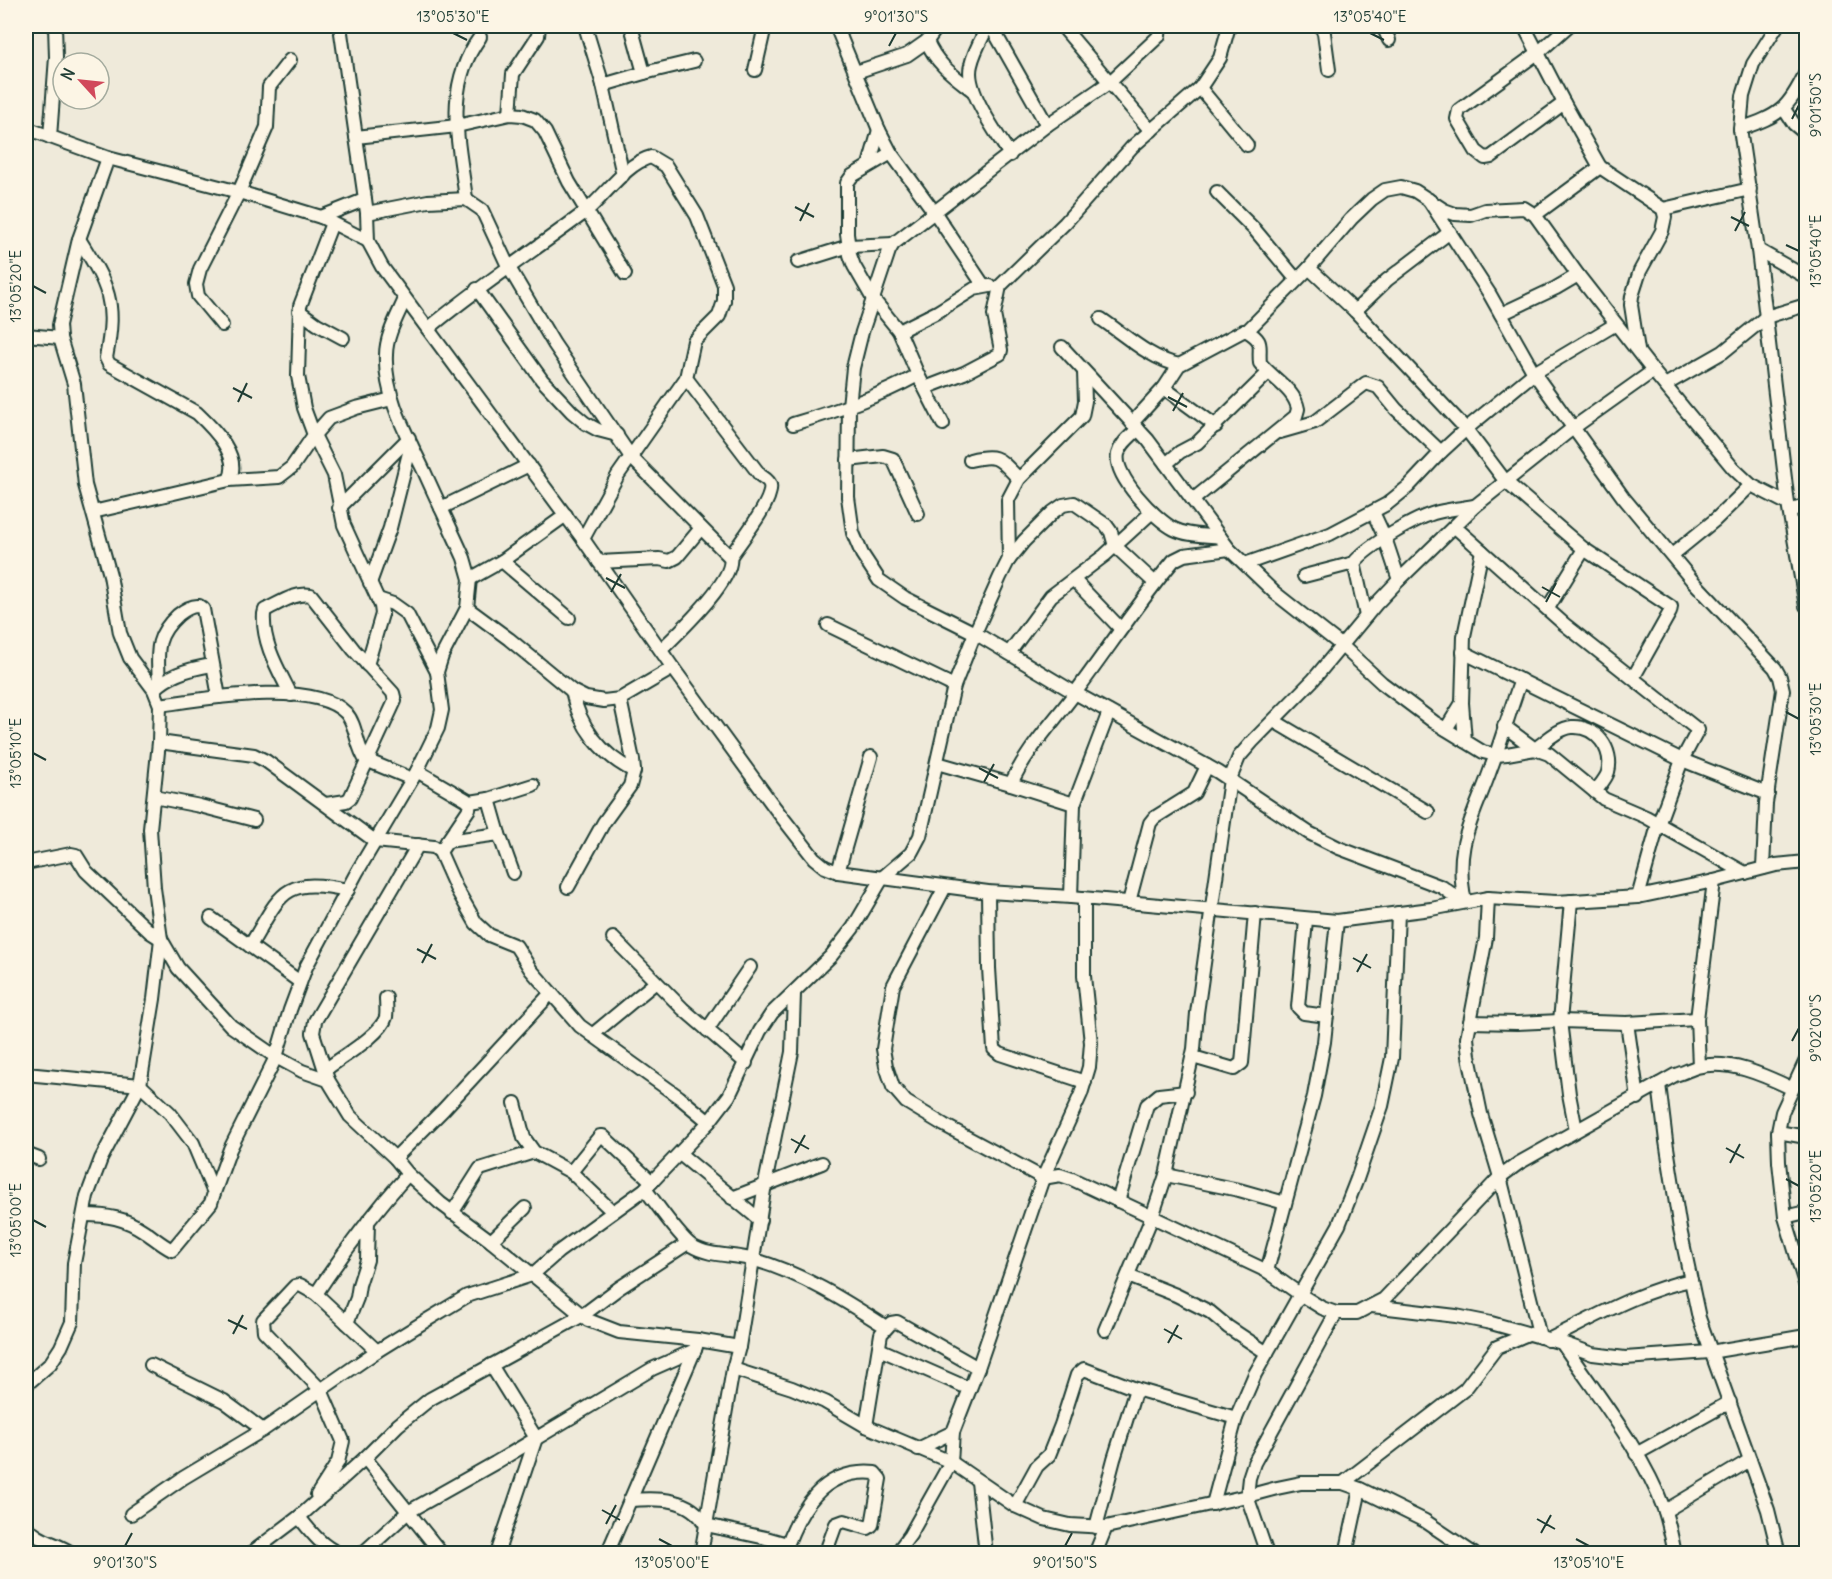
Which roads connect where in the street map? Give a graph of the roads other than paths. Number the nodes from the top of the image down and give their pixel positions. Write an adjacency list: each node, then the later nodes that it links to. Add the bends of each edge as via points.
1 (55, 26): 43 (street)
2 (340, 26): 44 (street)
3 (539, 26): 35 (street, via 538,36 513,74)
4 (585, 26): 30 (street)
5 (631, 26): 28 (street)
6 (765, 26): 24 (street)
7 (836, 26): 26 (street)
8 (938, 26): 20 (street)
9 (990, 26): 32 (street, via 970,66); 36 (street)
10 (1062, 26): 29 (street)
11 (1160, 26): 29 (street, via 1159,36)
12 (1228, 26): 31 (street, via 1220,58)
13 (1383, 26): 19 (street)
14 (1524, 26): 21 (street)
15 (1568, 26): 21 (street)
16 (1777, 26): 39 (street, via 1753,64 1743,96)
17 (1324, 28): 25 (street)
18 (480, 37): 37 (street, via 463,67 455,104)
19 (1389, 40)
20 (927, 41): 26 (street, via 907,55); 32 (street, via 946,70)
21 (1539, 52): 33 (street); 33 (street, via 1459,110 1457,119 1476,151 1491,158)
22 (290, 60): 53 (street, via 269,87 267,127)
23 (694, 61): 28 (street)
24 (755, 70)
25 (1329, 70)
26 (856, 72): 40 (street)
27 (1806, 72): 34 (street)
28 (644, 73): 30 (street)
29 (1110, 82): 36 (street); 41 (street)
30 (603, 85): 51 (street)
31 (1200, 88): 41 (street); 45 (street)
32 (972, 90): 47 (street)
33 (1564, 103): 50 (street)
34 (1784, 109): 39 (street); 42 (street)
35 (510, 114): 37 (street); 59 (street, via 535,120 545,132)
36 (1047, 125): 47 (street)
37 (457, 126): 44 (street); 55 (street)
38 (26, 128): 43 (street)
39 (1740, 129): 52 (street)
40 (879, 130): 46 (street); 49 (street)
41 (1151, 130): 77 (street)
42 (1806, 134)
43 (50, 137): 48 (street)
44 (356, 137): 57 (street)
45 (1247, 145)
46 (891, 153): 49 (street); 60 (street)
47 (1010, 155): 60 (street)
48 (108, 158): 53 (street); 64 (street)
49 (869, 165): 67 (street, via 847,183)
50 (1600, 167): 58 (street); 61 (street)
51 (623, 175): 59 (street); 103 (street, via 651,156 666,166 697,216 724,285 719,316 693,341)
52 (1750, 189): 58 (street); 68 (street)
53 (238, 192): 62 (street); 88 (street, via 196,284 198,296)
54 (1217, 192): 75 (street)
55 (466, 199): 57 (street); 70 (street, via 482,210)
56 (1428, 199): 61 (street, via 1455,214 1516,207); 63 (street); 71 (street, via 1401,186 1385,190 1351,219)
57 (365, 207): 62 (street); 65 (street)
58 (1663, 208): 96 (street, via 1662,231 1640,271 1632,296)
59 (586, 211): 70 (street); 72 (street)
60 (935, 213): 66 (street); 76 (street)
61 (1535, 215): 73 (street)
62 (327, 220): 65 (street); 82 (street)
63 (1450, 232): 83 (street, via 1387,280); 84 (street)
64 (79, 239): 93 (street, via 60,316); 126 (street, via 109,294 109,364 197,413 232,459)
65 (368, 241): 79 (street)
66 (893, 244): 67 (street); 80 (street)
67 (849, 246): 69 (street); 80 (street, via 854,266)
68 (1758, 250): 74 (street); 85 (street)
69 (798, 262)
70 (508, 266): 78 (street); 117 (street, via 554,344)
71 (1309, 268): 75 (street); 83 (street)
72 (625, 274)
73 (1578, 275): 84 (street); 87 (street)
74 (1806, 277)
75 (1296, 279): 91 (street)
76 (984, 286): 77 (street); 90 (street)
77 (1000, 286): 105 (street, via 994,315 1000,354)
78 (477, 289): 89 (street); 117 (street, via 542,380 572,412 598,430)
79 (405, 299): 89 (street); 107 (street, via 386,352 386,376)
80 (873, 299): 90 (street); 108 (street, via 853,368)
81 (1806, 305): 85 (street)
82 (299, 311): 94 (street); 116 (street, via 298,376)
83 (1355, 311): 114 (street)
84 (1501, 314): 101 (street)
85 (1766, 317): 104 (street, via 1723,351); 132 (street)
86 (1101, 319): 97 (street, via 1148,352)
87 (1616, 324): 96 (street); 101 (street)
88 (222, 325)
89 (428, 330): 124 (street)
90 (898, 331): 102 (street)
91 (1247, 331): 97 (street); 100 (street, via 1261,343 1260,363)
92 (26, 335): 93 (street)
93 (60, 338): 135 (street, via 74,384 85,485)
94 (343, 338)
95 (1062, 347): 99 (street)
96 (1638, 351): 98 (street)
97 (1179, 365): 106 (street)
98 (1653, 371): 104 (street); 113 (street)
99 (1084, 372): 111 (street); 125 (street, via 1082,416)
100 (1268, 373): 112 (street); 115 (street, via 1293,395 1298,409 1296,416)
101 (1534, 373): 113 (street); 114 (street)
102 (918, 375): 105 (street); 108 (street)
103 (686, 378): 120 (street); 150 (street, via 771,488)
104 (1665, 385): 128 (street)
105 (925, 388): 110 (street)
106 (1164, 388): 111 (street); 112 (street)
107 (392, 399): 116 (street, via 329,418); 118 (street)
108 (849, 406): 109 (street); 121 (street)
109 (793, 424)
110 (943, 424)
111 (1135, 426): 123 (street); 136 (street, via 1122,444 1118,465 1122,476)
112 (1216, 426): 123 (street)
113 (1573, 428): 127 (street); 149 (street)
114 (1466, 429): 119 (street); 127 (street)
115 (1276, 433): 119 (street, via 1315,422 1366,383 1372,383); 129 (street)
116 (314, 435): 126 (street, via 292,468 279,477); 133 (street, via 334,475)
117 (617, 435): 120 (street)
118 (410, 442): 133 (street); 134 (street); 161 (street, via 390,528)
119 (1441, 452): 137 (street, via 1408,487)
120 (631, 457): 141 (street); 144 (street)
121 (848, 460): 138 (street, via 883,456 893,459); 172 (street, via 853,533 879,580 905,598)
122 (970, 460): 125 (street, via 994,456)
123 (1166, 464): 129 (street)
124 (529, 465): 134 (street); 139 (street)
125 (1019, 479): 153 (street, via 1008,500)
126 (229, 480): 135 (street)
127 (1506, 482): 131 (street); 147 (street)
128 (1751, 485): 132 (street); 149 (street)
129 (1194, 499): 142 (street)
130 (1806, 505): 132 (street)
131 (1475, 506): 140 (street); 143 (street, via 1437,512)
132 (1789, 507): 151 (street)
133 (339, 508): 161 (street)
134 (441, 508): 158 (street)
135 (93, 512): 184 (street, via 123,644 130,658)
136 (1152, 512): 142 (street, via 1176,530); 145 (street)
137 (1373, 512): 143 (street); 156 (street, via 1330,534)
138 (918, 514)
139 (566, 515): 144 (street); 152 (street)
140 (1455, 527): 148 (street); 160 (street)
141 (701, 528): 150 (street); 154 (street, via 669,561)
142 (1220, 537): 146 (street)
143 (1385, 538): 155 (street); 160 (street)
144 (583, 539): 154 (street)
145 (1115, 546): 153 (street, via 1106,525 1074,503 1068,503 1053,512); 159 (street); 162 (street)
146 (1229, 549): 156 (street); 162 (street, via 1184,555 1174,560)
147 (1584, 549): 167 (street); 181 (street, via 1671,608)
148 (1482, 551): 167 (street); 176 (street)
149 (1672, 555): 211 (street, via 1780,677 1783,690)
150 (730, 557): 174 (street, via 730,567 710,598)
151 (1803, 557): 163 (street)
152 (502, 561): 158 (street); 169 (street)
153 (1008, 561): 172 (street)
154 (599, 562): 174 (street)
155 (1354, 563): 157 (street); 168 (street)
156 (1245, 564): 173 (street)
157 (1304, 576)
158 (470, 579): 166 (street)
159 (1074, 580): 171 (street); 175 (street, via 1051,596)
160 (1399, 580): 168 (street)
161 (370, 583): 164 (street)
162 (1155, 583): 171 (street)
163 (1805, 590): 165 (street)
164 (378, 599): 177 (street, via 382,614); 180 (street, via 407,614)
165 (1806, 606)
166 (467, 608): 180 (street); 185 (street)
167 (1548, 608): 181 (street)
168 (1366, 616): 173 (street)
169 (568, 618)
170 (828, 626): 183 (street)
171 (1120, 628): 186 (street)
172 (975, 633): 175 (street); 183 (street)
173 (1341, 645): 193 (street); 195 (street, via 1382,683)
174 (661, 650): 179 (street)
175 (1009, 652): 186 (street)
176 (1463, 652): 182 (street); 190 (street)
177 (367, 664): 187 (street, via 311,595 297,594 265,610 263,618 278,671); 201 (street, via 393,693 395,701)
178 (212, 665): 184 (street, via 193,669); 184 (street, via 203,609 194,605 166,626 160,637); 188 (street)
179 (673, 668): 189 (street); 227 (street, via 814,858)
180 (437, 672): 206 (street, via 442,710 438,728)
181 (1633, 678): 202 (street, via 1696,728 1698,734)
182 (1521, 680): 194 (street); 202 (street)
183 (954, 686): 203 (street)
184 (157, 687): 191 (street)
185 (572, 691): 189 (street, via 604,701); 205 (street, via 575,708 597,743 613,759)
186 (1075, 693): 192 (street); 208 (street, via 1023,761)
187 (291, 694): 188 (street); 201 (street, via 326,701 347,714)
188 (219, 697): 191 (street)
189 (620, 699): 205 (street)
190 (1462, 703): 195 (street); 196 (street)
191 (160, 705): 197 (street)
192 (1109, 712): 204 (street); 216 (street)
193 (1274, 720): 207 (street, via 1239,757); 217 (street)
194 (1504, 726): 198 (street); 199 (street)
195 (1446, 729): 196 (street)
196 (1465, 741): 199 (street)
197 (159, 742): 212 (street); 215 (street, via 254,755)
198 (1535, 748): 199 (street); 210 (street, via 1564,764); 210 (street, via 1571,727 1599,736 1607,748 1608,773)
199 (1496, 755): 230 (street, via 1463,843)
200 (871, 757): 227 (street)
201 (366, 760): 206 (street); 215 (street, via 350,798)
202 (1682, 760): 211 (street); 219 (street)
203 (937, 763): 208 (street); 231 (street, via 920,836 911,853)
204 (1207, 766): 207 (street); 242 (street, via 1194,793 1150,824)
205 (634, 771): 233 (street, via 630,786 604,822)
206 (415, 775): 214 (street); 221 (street)
207 (1230, 779): 235 (street, via 1309,833); 244 (street)
208 (1011, 784): 216 (street)
209 (533, 785): 213 (street)
210 (1594, 792): 219 (street)
211 (1768, 794): 226 (street)
212 (154, 797): 218 (street); 251 (street, via 150,829)
213 (489, 799): 214 (street); 220 (street)
214 (470, 802): 223 (street)
215 (326, 804): 221 (street)
216 (1074, 804): 238 (street)
217 (1428, 812)
218 (254, 820)
219 (1658, 825): 229 (street); 239 (street)
220 (499, 834): 223 (street); 228 (street)
221 (375, 841): 222 (street); 236 (street)
222 (418, 845): 223 (street); 272 (street, via 315,1021 313,1033)
223 (444, 846): 256 (street, via 456,888 476,923 489,935 516,946)
224 (1806, 862): 226 (street)
225 (26, 863): 251 (street, via 76,855 86,871)
226 (1763, 868): 229 (street)
227 (838, 872): 231 (street)
228 (513, 873)
229 (1745, 873): 232 (street)
230 (1461, 876): 235 (street); 243 (street)
231 (883, 877): 234 (street); 257 (street, via 853,928)
232 (1714, 881): 239 (street); 260 (street)
233 (568, 887)
234 (945, 887): 237 (street); 294 (street, via 893,986 883,1049 893,1087 906,1102)
235 (1442, 887): 243 (street)
236 (348, 890): 252 (street, via 312,884 287,891 278,899); 254 (street)
237 (988, 892): 238 (street); 273 (street, via 994,1049)
238 (1077, 897): 242 (street); 273 (street, via 1091,1043)
239 (1638, 897): 241 (street)
240 (1488, 898): 241 (street); 243 (street); 262 (street, via 1486,938)
241 (1572, 901): 261 (street)
242 (1129, 902): 244 (street)
243 (1464, 902): 246 (street)
244 (1211, 910): 245 (street); 267 (street)
245 (1255, 913): 248 (street); 267 (street, via 1242,1063 1234,1069)
246 (1398, 913): 249 (street); 319 (street, via 1392,1058 1382,1106 1339,1225)
247 (211, 918): 252 (street)
248 (1306, 920): 249 (street); 259 (street, via 1298,1007)
249 (1337, 921): 259 (street)
250 (613, 938): 255 (street)
251 (161, 939): 266 (street, via 178,968 231,1026); 275 (street)
252 (250, 946): 254 (street)
253 (750, 967): 264 (street)
254 (300, 981): 266 (street)
255 (656, 982): 264 (street); 265 (street)
256 (551, 993): 265 (street); 287 (street)
257 (794, 994): 268 (street, via 778,1006 760,1030); 295 (street, via 792,1052)
258 (386, 998): 272 (street, via 386,1016 381,1026)
259 (1327, 1016): 300 (street, via 1314,1096)
260 (1697, 1020): 263 (street); 270 (street)
261 (1560, 1021): 262 (street); 263 (street); 281 (street)
262 (1470, 1022): 293 (street, via 1468,1056)
263 (1627, 1023): 278 (street)
264 (706, 1030): 268 (street)
265 (592, 1035): 280 (street)
266 (276, 1057): 272 (street, via 302,1071); 297 (street, via 230,1149)
267 (1192, 1057): 277 (street)
268 (746, 1063): 280 (street)
269 (1806, 1063): 276 (street)
270 (1699, 1066): 274 (street); 276 (street, via 1751,1071)
271 (26, 1074): 275 (street)
272 (326, 1075): 287 (street, via 350,1116)
273 (1085, 1082): 294 (street)
274 (1659, 1084): 278 (street); 316 (street)
275 (140, 1085): 297 (street, via 170,1113 193,1143); 305 (street, via 101,1159 87,1196)
276 (1791, 1088): 282 (street)
277 (1186, 1092): 292 (street); 299 (street, via 1159,1095 1147,1105)
278 (1638, 1098): 281 (street)
279 (515, 1103): 284 (street, via 524,1138)
280 (710, 1122): 286 (street)
281 (1576, 1130): 293 (street)
282 (1778, 1132): 283 (street); 307 (street)
283 (1806, 1137)
284 (534, 1152): 290 (street); 304 (street, via 480,1169)
285 (26, 1154): 288 (street)
286 (680, 1154): 296 (street); 298 (street)
287 (395, 1158): 291 (street)
288 (39, 1159)
289 (822, 1162): 295 (street)
290 (571, 1172): 296 (street, via 603,1136); 302 (street)
291 (408, 1174): 304 (street); 309 (street)
292 (1166, 1175): 300 (street); 306 (street)
293 (1500, 1177): 320 (street, via 1384,1299); 327 (street)
294 (1043, 1178): 299 (street, via 1060,1175); 337 (street)
295 (765, 1184): 298 (street); 308 (street)
296 (648, 1186): 302 (street); 311 (street)
297 (214, 1193): 305 (street, via 211,1203 172,1250 120,1219)
298 (732, 1198): 308 (street)
299 (1118, 1201): 306 (street)
300 (1285, 1203): 313 (street)
301 (525, 1208): 310 (street)
302 (613, 1212): 314 (street)
303 (1806, 1212): 307 (street)
304 (452, 1213): 310 (street)
305 (85, 1215): 339 (street, via 74,1263 72,1322 50,1364)
306 (1152, 1216): 313 (street); 315 (street)
307 (1785, 1217): 317 (street)
308 (760, 1220): 312 (street)
309 (368, 1221): 318 (street); 323 (street, via 367,1260)
310 (491, 1241): 314 (street)
311 (688, 1243): 312 (street, via 700,1250); 322 (street)
312 (753, 1259): 324 (street, via 813,1282); 330 (street)
313 (1267, 1271): 319 (street)
314 (532, 1275): 322 (street); 332 (street, via 467,1296)
315 (1128, 1276): 325 (street); 334 (street, via 1210,1312)
316 (1691, 1280): 327 (street, via 1633,1298); 333 (street)
317 (1806, 1280)
318 (316, 1294): 323 (street); 342 (street, via 305,1286 295,1286 262,1320 262,1326)
319 (1300, 1295): 321 (street); 334 (street)
320 (1372, 1306): 321 (street, via 1357,1313); 327 (street, via 1456,1316)
321 (1336, 1313): 357 (street, via 1254,1463)
322 (583, 1315): 329 (street, via 618,1332); 336 (street)
323 (347, 1323): 332 (street)
324 (886, 1327): 331 (street); 337 (street, via 897,1322)
325 (1105, 1330)
326 (1806, 1336): 333 (street)
327 (1538, 1337): 328 (street); 355 (street, via 1497,1347 1466,1389)
328 (1562, 1343): 333 (street, via 1593,1354 1625,1358); 350 (street)
329 (696, 1345): 330 (street); 348 (street); 358 (street)
330 (739, 1347): 338 (street)
331 (879, 1349): 340 (street); 345 (street)
332 (377, 1351): 342 (street)
333 (1710, 1352): 343 (street)
334 (1267, 1353): 344 (street)
335 (151, 1365): 346 (street, via 224,1401)
336 (490, 1365): 348 (street); 351 (street, via 430,1400)
337 (978, 1368): 340 (street)
338 (733, 1369): 345 (street, via 814,1397); 365 (street)
339 (26, 1385)
340 (970, 1389): 347 (street)
341 (1136, 1389): 344 (street); 360 (street, via 1088,1370 1081,1371 1049,1455 1037,1466); 367 (street, via 1114,1459)
342 (321, 1390): 346 (street); 363 (street, via 343,1449)
343 (1730, 1402): 350 (street); 352 (street)
344 (1236, 1418): 359 (street)
345 (866, 1426): 349 (street)
346 (263, 1430): 364 (street)
347 (953, 1432): 349 (street); 353 (street)
348 (536, 1438): 362 (street); 374 (street)
349 (918, 1449): 353 (street)
350 (1636, 1454): 361 (street)
351 (365, 1458): 362 (street); 363 (street)
352 (1750, 1460): 361 (street); 385 (street)
353 (951, 1462): 354 (street); 378 (street)
354 (978, 1482): 360 (street); 379 (street)
355 (1343, 1483): 356 (street); 357 (street, via 1301,1484)
356 (1360, 1489): 382 (street); 383 (street, via 1425,1521)
357 (1247, 1496): 359 (street); 381 (street)
358 (630, 1500): 365 (street, via 655,1498 676,1502 692,1508); 375 (street)
359 (1213, 1504): 367 (street)
360 (1015, 1506): 367 (street, via 1044,1519)
361 (1665, 1511): 384 (street)
362 (408, 1512): 372 (street); 373 (street)
363 (303, 1513): 370 (street); 371 (street, via 317,1540)
364 (131, 1514)
365 (706, 1525): 368 (street, via 766,1538); 376 (street)
366 (26, 1526): 369 (street, via 34,1535)
367 (1101, 1527): 380 (street)
368 (785, 1549): 377 (street, via 802,1510 833,1479 848,1473 875,1473 880,1479 872,1525 868,1528 844,1521 836,1524 828,1546)
369 (73, 1554)
370 (250, 1554)
371 (340, 1554)
372 (362, 1554)
373 (442, 1554)
374 (497, 1554)
375 (607, 1554)
376 (701, 1554)
377 (830, 1554)
378 (896, 1554)
379 (986, 1554)
380 (1095, 1554)
381 (1267, 1554)
382 (1346, 1554)
383 (1474, 1554)
384 (1675, 1554)
385 (1779, 1554)

